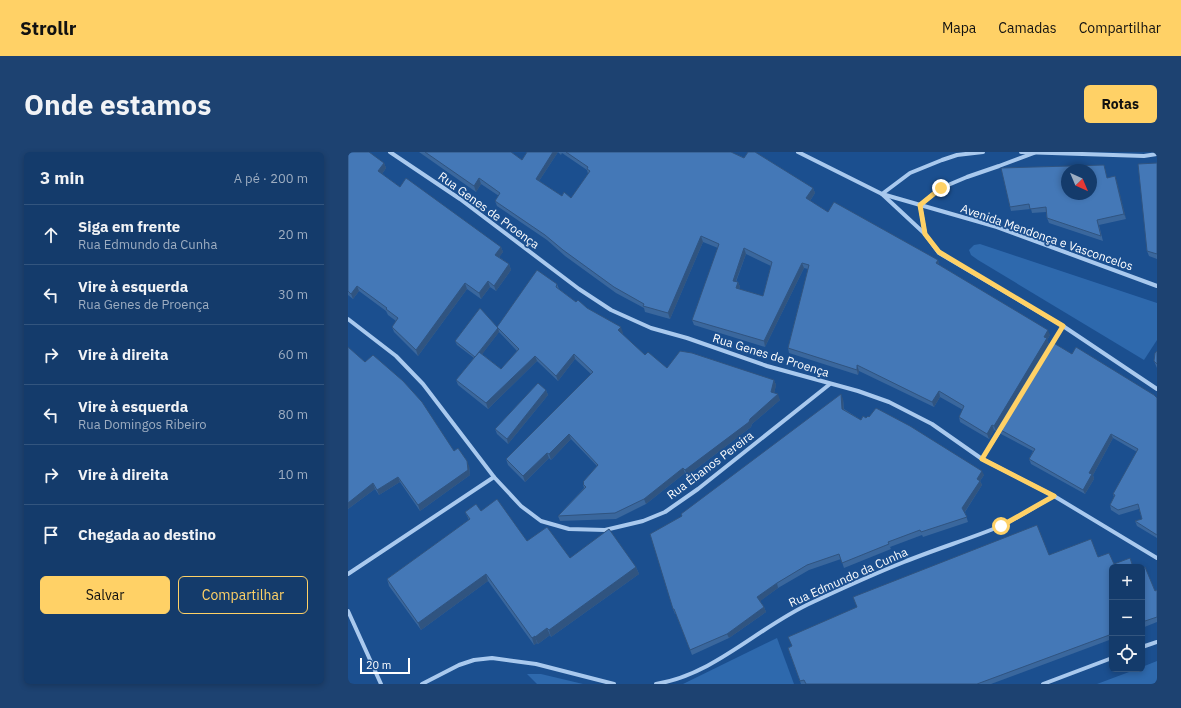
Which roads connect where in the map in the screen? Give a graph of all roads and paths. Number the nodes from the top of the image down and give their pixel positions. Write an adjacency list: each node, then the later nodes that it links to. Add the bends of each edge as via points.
1 (390, 152): 14 (street, Rua Genes de Proença, via 460,199 579,289 611,310 651,328)
2 (798, 152): 7 (street, Avenida Mendonça e Vasconcelos)
3 (983, 152): 7 (street, via 957,155 910,173)
4 (1021, 152): 5 (street)
5 (1034, 152): 6 (street, via 1144,156); 8 (street, via 941,188)
6 (1157, 154)
7 (882, 194): 8 (street, Avenida Mendonça e Vasconcelos); 9 (street)
8 (920, 205): 9 (street); 10 (street, Avenida Mendonça e Vasconcelos, via 997,227)
9 (925, 234): 12 (street, via 939,252)
10 (1157, 286)
11 (348, 320): 18 (street, Rua Ébanos Pereira, via 396,356 423,384)
12 (1063, 326): 13 (lane); 15 (street)
13 (1047, 353)
14 (830, 384): 17 (street, Rua Genes de Proença, via 889,402 932,424); 18 (street, Rua Ébanos Pereira, via 698,489 665,512 643,521 605,530 568,529 541,521 521,506)
15 (1157, 389)
16 (1002, 427): 17 (lane)
17 (982, 459): 19 (street, Rua Genes de Proença)
18 (494, 477): 21 (street)
19 (1054, 496): 20 (street, Rua Genes de Proença); 29 (street, Rua Edmundo da Cunha, via 1001,526 904,562 812,602 781,618 709,665 669,682)
20 (1157, 558)
21 (348, 574)
22 (348, 611): 26 (street)
23 (1157, 642): 24 (street)
24 (1145, 646)
25 (1109, 659): 30 (street)
26 (381, 684)
27 (422, 684): 28 (street, via 458,665 492,658 536,664)
28 (614, 684)
29 (656, 684)
30 (1043, 684)

